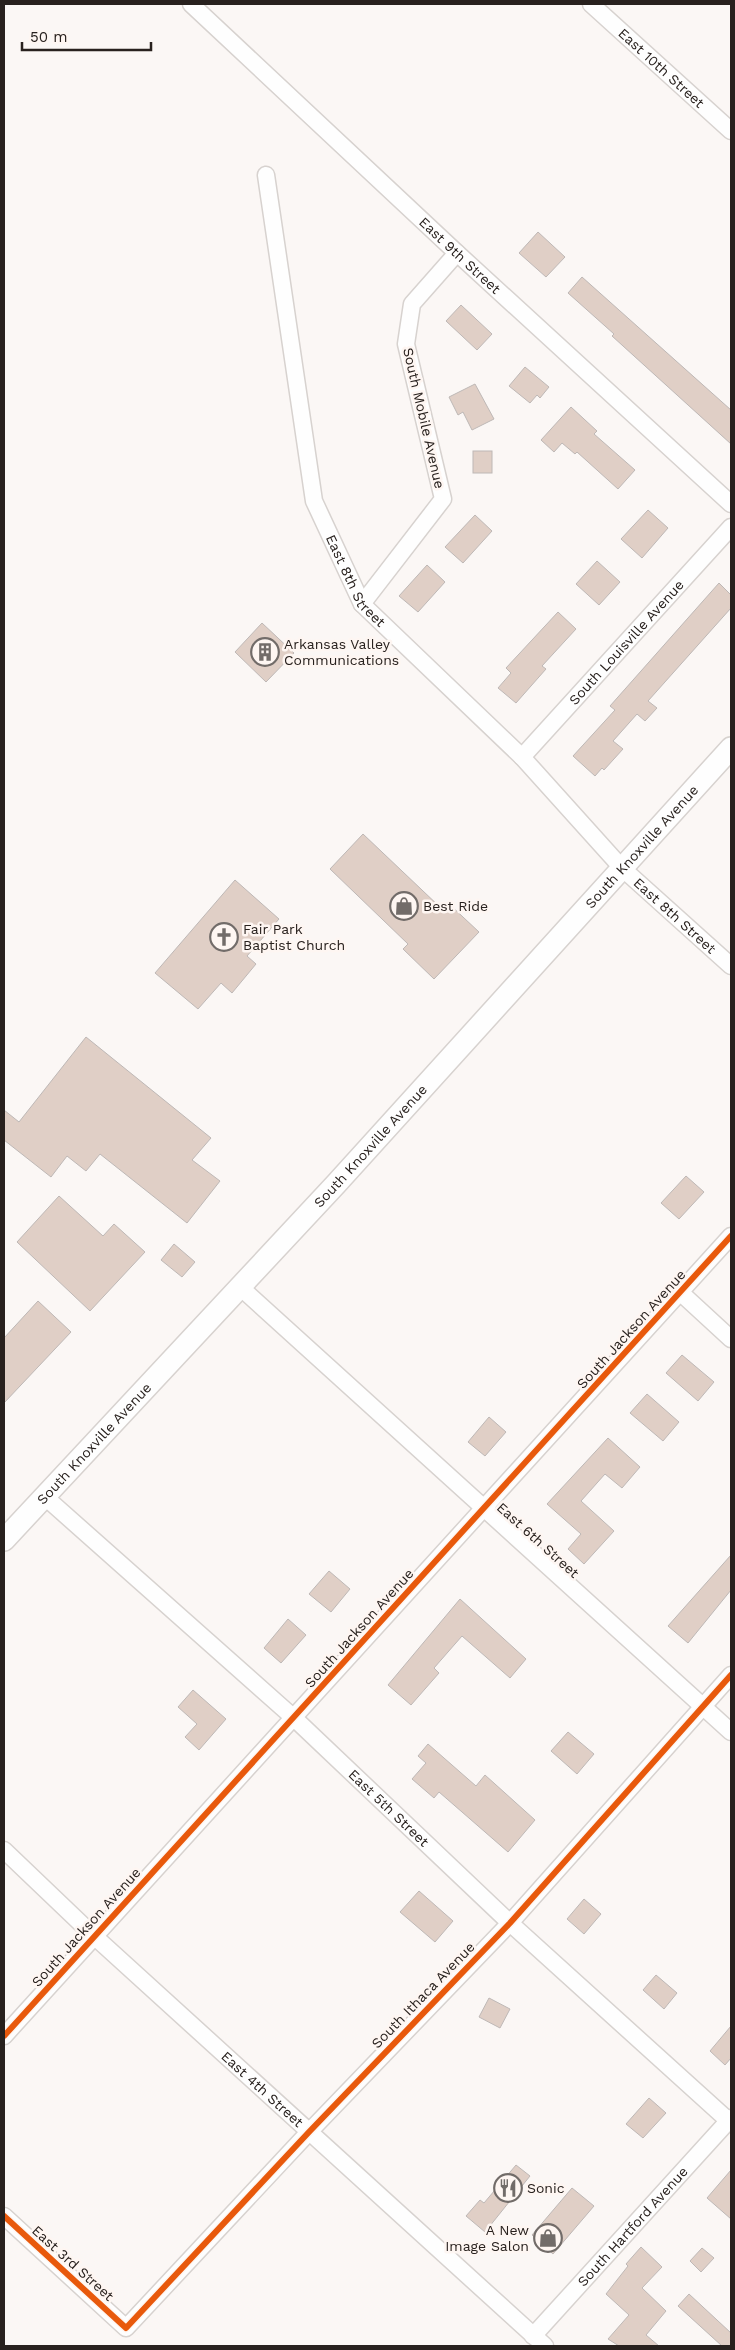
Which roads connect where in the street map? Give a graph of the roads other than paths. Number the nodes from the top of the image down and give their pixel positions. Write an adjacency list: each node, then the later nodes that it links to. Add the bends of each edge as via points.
1 (191, 4): 5 (street, East 9th Street)
2 (592, 4): 3 (street, East 10th Street)
3 (731, 131)
4 (266, 175): 8 (street, East 8th Street, via 314,500)
5 (457, 253): 6 (street, East 9th Street); 8 (street, South Mobile Avenue, via 412,304 406,344 443,499)
6 (731, 504)
7 (731, 527): 10 (street, South Louisville Avenue)
8 (362, 604): 10 (street, East 8th Street)
9 (731, 748): 11 (main road, South Knoxville Avenue)
10 (522, 757): 11 (street, East 8th Street)
11 (622, 868): 12 (street, East 8th Street); 14 (main road, South Knoxville Avenue, via 336,1184)
12 (731, 966)
13 (731, 1236): 15 (street, South Jackson Avenue)
14 (239, 1286): 17 (main road, South Knoxville Avenue); 18 (street, East 6th Street)
15 (681, 1293): 16 (street); 18 (street, South Jackson Avenue)
16 (731, 1338)
17 (44, 1496): 19 (main road, South Knoxville Avenue); 22 (street, East 5th Street)
18 (484, 1509): 21 (street, East 6th Street); 22 (street, South Jackson Avenue)
19 (4, 1540)
20 (731, 1675): 21 (street, South Ithaca Avenue)
21 (704, 1707): 23 (street, East 6th Street); 25 (street, South Ithaca Avenue)
22 (294, 1718): 25 (street, East 5th Street); 26 (street, South Jackson Avenue)
23 (731, 1732)
24 (4, 1850): 26 (street, East 4th Street)
25 (510, 1923): 28 (street, East 5th Street); 29 (street, South Ithaca Avenue)
26 (94, 1936): 27 (street, South Jackson Avenue); 29 (street, East 4th Street)
27 (4, 2036)
28 (730, 2121): 32 (street, South Hartford Avenue)
29 (309, 2132): 31 (street, South Ithaca Avenue); 32 (street, East 4th Street)
30 (4, 2216): 31 (street, East 3rd Street)
31 (126, 2328)
32 (539, 2341)

